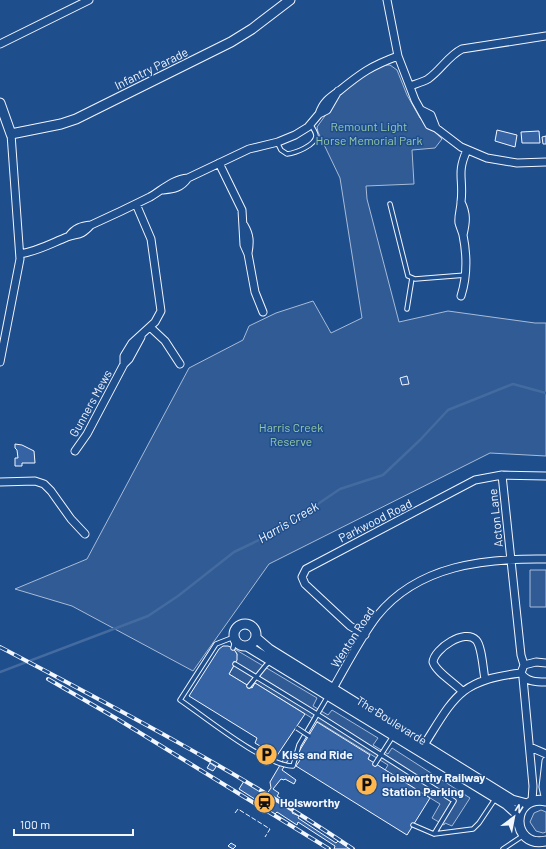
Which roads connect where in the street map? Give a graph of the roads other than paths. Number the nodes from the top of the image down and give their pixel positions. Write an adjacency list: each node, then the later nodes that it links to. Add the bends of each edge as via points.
1 (290, 0): 10 (street, Infantry Parade, via 252,30 231,42 76,118 61,124)
2 (387, 0): 6 (street)
3 (85, 1): 5 (street)
4 (546, 36): 7 (street, via 462,48 451,54 427,79)
5 (0, 44)
6 (398, 56): 7 (street); 9 (street, via 368,68 329,97)
7 (410, 86): 12 (street, via 429,125)
8 (0, 102): 10 (street)
9 (310, 124): 11 (street, via 295,135); 11 (lane, via 316,138 295,153 287,154 281,150)
10 (11, 134): 17 (street)
11 (277, 142): 14 (street, via 255,146)
12 (467, 150): 13 (street, via 506,162); 18 (street, via 460,168 462,202 459,212)
13 (546, 162)
14 (218, 163): 15 (street, via 181,179); 22 (street, via 240,205 244,245 255,292)
15 (136, 204): 17 (street, via 91,225 76,236 69,236 38,251); 23 (street, Gunners Mews, via 152,239 161,302 160,315)
16 (390, 204): 19 (lane, via 407,274)
17 (20, 254): 24 (street)
18 (466, 275): 19 (lane); 20 (street)
19 (412, 278): 21 (lane)
20 (461, 296)
21 (407, 308)
22 (263, 312)
23 (150, 327): 25 (street, via 165,341); 26 (street, Gunners Mews, via 141,337 130,360 124,364 87,434)
24 (0, 362)
25 (180, 364)
26 (75, 451)
27 (502, 475): 28 (street, Parkwood Road); 31 (street, Acton Lane); 33 (street, Parkwood Road, via 474,480 306,569 302,577 305,584 350,626)
28 (546, 476)
29 (0, 482): 30 (street, via 35,481 44,484)
30 (85, 534)
31 (511, 559): 32 (street, Wenton Road); 33 (street, Wenton Road, via 462,565 425,579 391,602); 40 (street, Acton Lane)
32 (546, 559)
33 (365, 635): 46 (street, Wenton Road)
34 (256, 638): 35 (street, via 254,628 245,624 236,628); 36 (street, via 254,643); 46 (street, The Boulevarde)
35 (234, 642): 36 (street); 48 (lane, via 216,644 180,700 263,756 289,766 293,766 298,745)
36 (247, 646): 37 (street, The Boulevarde)
37 (272, 661): 42 (lane); 46 (street, The Boulevarde)
38 (546, 663): 40 (street)
39 (235, 664): 42 (lane)
40 (524, 665): 41 (street)
41 (522, 676): 43 (street); 44 (street, via 534,682); 53 (street)
42 (257, 677): 45 (lane); 48 (lane)
43 (485, 679): 47 (street); 47 (street, via 478,642 472,637 459,638 438,651 433,662 436,668)
44 (546, 682)
45 (249, 686)
46 (331, 692): 48 (lane); 50 (street, The Boulevarde)
47 (463, 692): 52 (street, via 448,707)
48 (317, 714): 54 (lane)
49 (296, 728): 51 (lane, bridge)
50 (396, 732): 52 (street, The Boulevarde); 54 (lane); 58 (street, The Boulevarde)
51 (309, 736)
52 (424, 745): 60 (street, The Boulevarde, via 512,800)
53 (530, 747): 55 (street); 60 (street, via 533,786)
54 (381, 754): 57 (lane); 63 (lane, via 454,801)
55 (546, 754)
56 (546, 761): 59 (street, via 543,785)
57 (376, 764)
58 (496, 798): 61 (street, The Boulevarde, via 510,807); 63 (lane, via 473,829)
59 (546, 801): 60 (street, The Boulevarde)
60 (530, 803): 61 (street, via 520,813)
61 (519, 819): 64 (street)
62 (413, 825): 63 (lane)
63 (434, 834)
64 (524, 835): 65 (street, via 532,841); 66 (lane)
65 (546, 841)
66 (503, 849)

